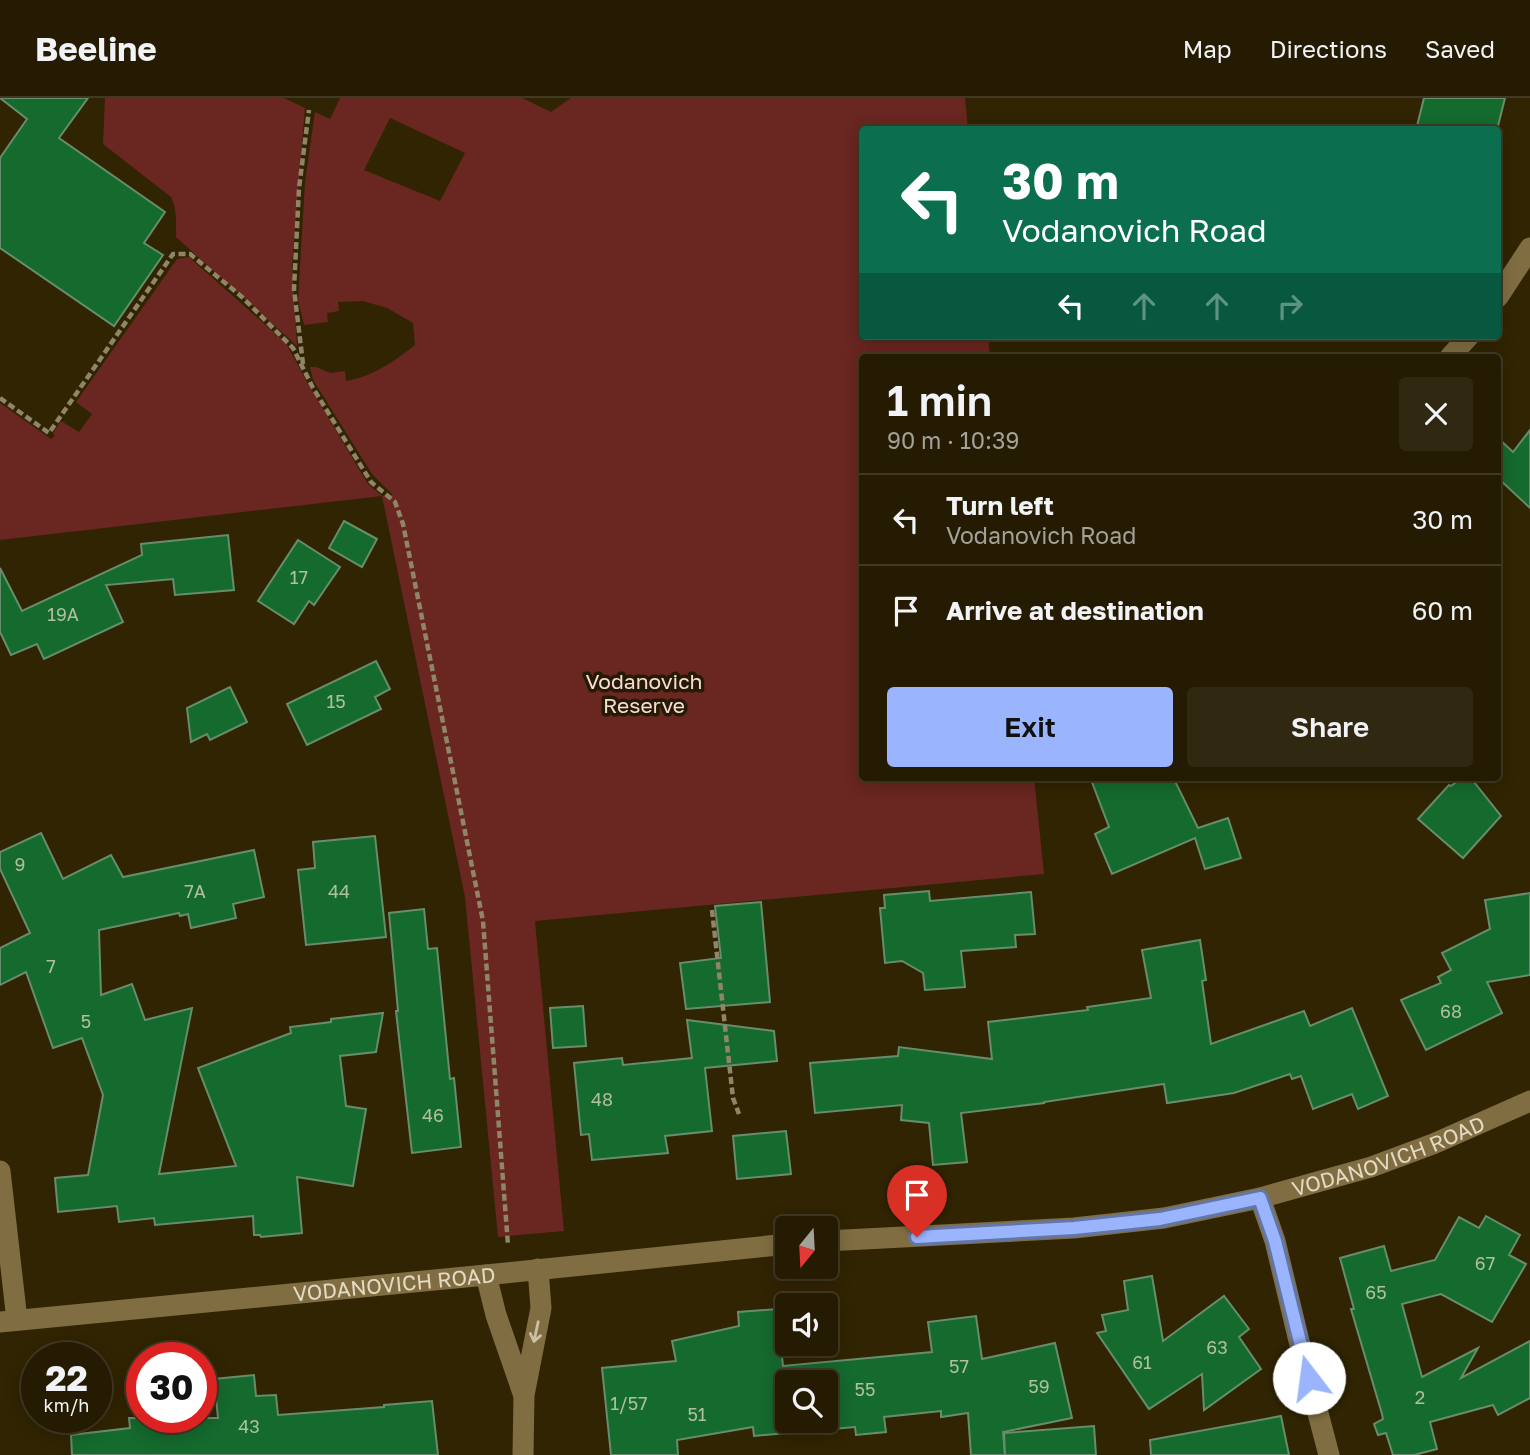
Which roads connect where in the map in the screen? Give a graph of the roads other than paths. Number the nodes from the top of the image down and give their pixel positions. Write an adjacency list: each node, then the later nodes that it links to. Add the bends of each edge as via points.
1 (1530, 248): 2 (street)
2 (1501, 292)
3 (1465, 340): 4 (street)
4 (1453, 354)
5 (1530, 1101): 7 (street, VODANOVICH ROAD, via 1382,1164)
6 (0, 1171): 12 (street)
7 (1260, 1198): 8 (street, VODANOVICH ROAD, via 1164,1219); 15 (street)
8 (838, 1240)
9 (775, 1245): 10 (street, VODANOVICH ROAD)
10 (538, 1269): 11 (street, VODANOVICH ROAD); 13 (street, one-way to 13, via 541,1308)
11 (486, 1276): 12 (street, VODANOVICH ROAD); 13 (street)
12 (8, 1321)
13 (524, 1395): 14 (street)
14 (523, 1455)
15 (1329, 1455)

